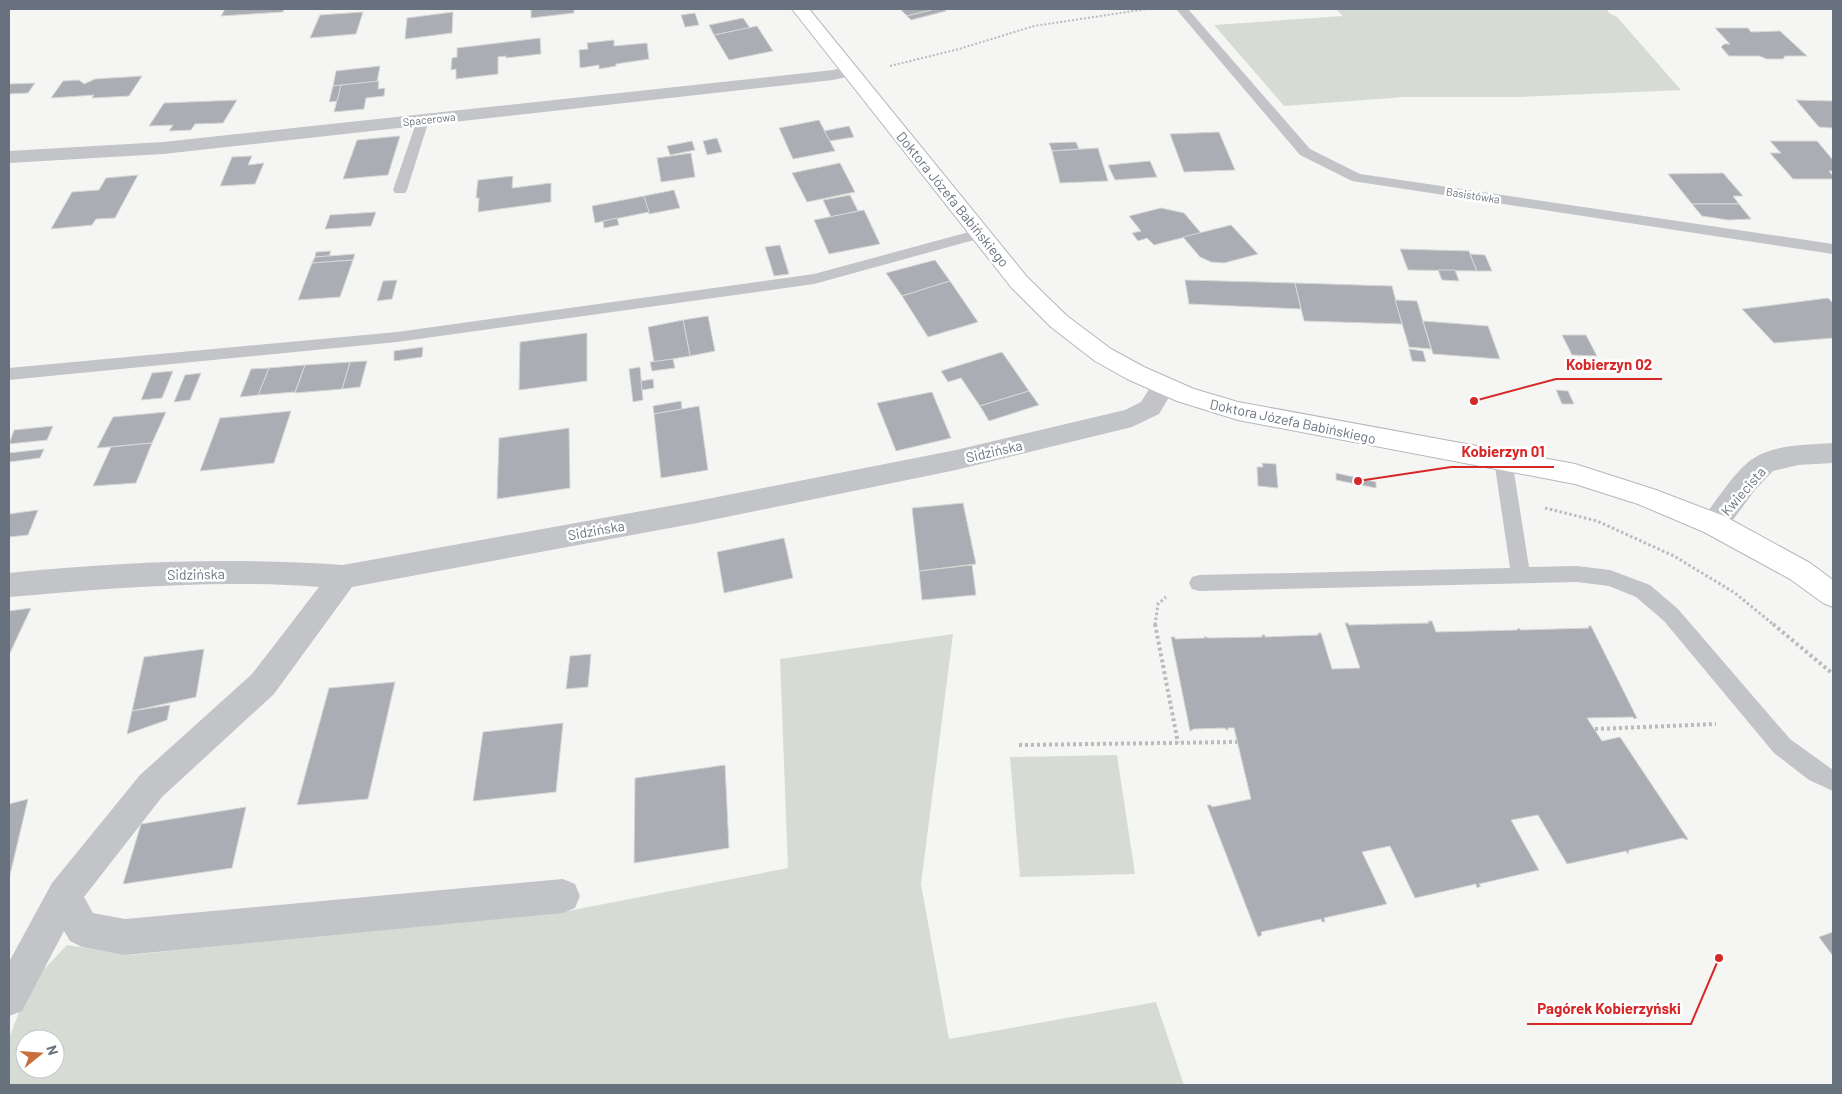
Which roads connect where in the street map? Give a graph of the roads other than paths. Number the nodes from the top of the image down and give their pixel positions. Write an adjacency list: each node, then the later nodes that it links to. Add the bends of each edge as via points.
1 (800, 9): 3 (street, Doktora Józefa Babińskiego)
2 (1182, 9): 8 (lane, Basistówka, via 1305,152 1358,178)
3 (849, 71): 4 (street, Spacerowa); 7 (street, Doktora Józefa Babińskiego)
4 (423, 120): 5 (street, Spacerowa, via 163,148); 6 (lane)
5 (9, 157)
6 (400, 190)
7 (980, 234): 9 (lane, via 814,278 397,337); 10 (street, Doktora Józefa Babińskiego, via 1035,299 1067,328 1102,354)
8 (1833, 249)
9 (9, 374)
10 (1163, 387): 12 (street, Doktora Józefa Babińskiego, via 1238,412); 15 (street, Sidzińska, via 1150,408 1132,418 956,460 687,514)
11 (1833, 453): 13 (street, Kwiecista, via 1797,456 1763,464)
12 (1503, 460): 13 (street, Doktora Józefa Babińskiego, via 1574,474 1647,497); 14 (lane)
13 (1714, 524): 18 (street, Doktora Józefa Babińskiego, via 1800,571)
14 (1522, 575): 16 (lane); 19 (lane, via 1577,574 1610,578 1643,590 1671,615 1782,746)
15 (343, 577): 17 (street, Sidzińska, via 290,572 124,576); 20 (street, via 263,684 151,786)
16 (1199, 582)
17 (9, 585)
18 (1833, 595)
19 (1833, 781)
20 (64, 895): 21 (street, via 82,929 125,937); 22 (street)
21 (563, 896)
22 (9, 998)

